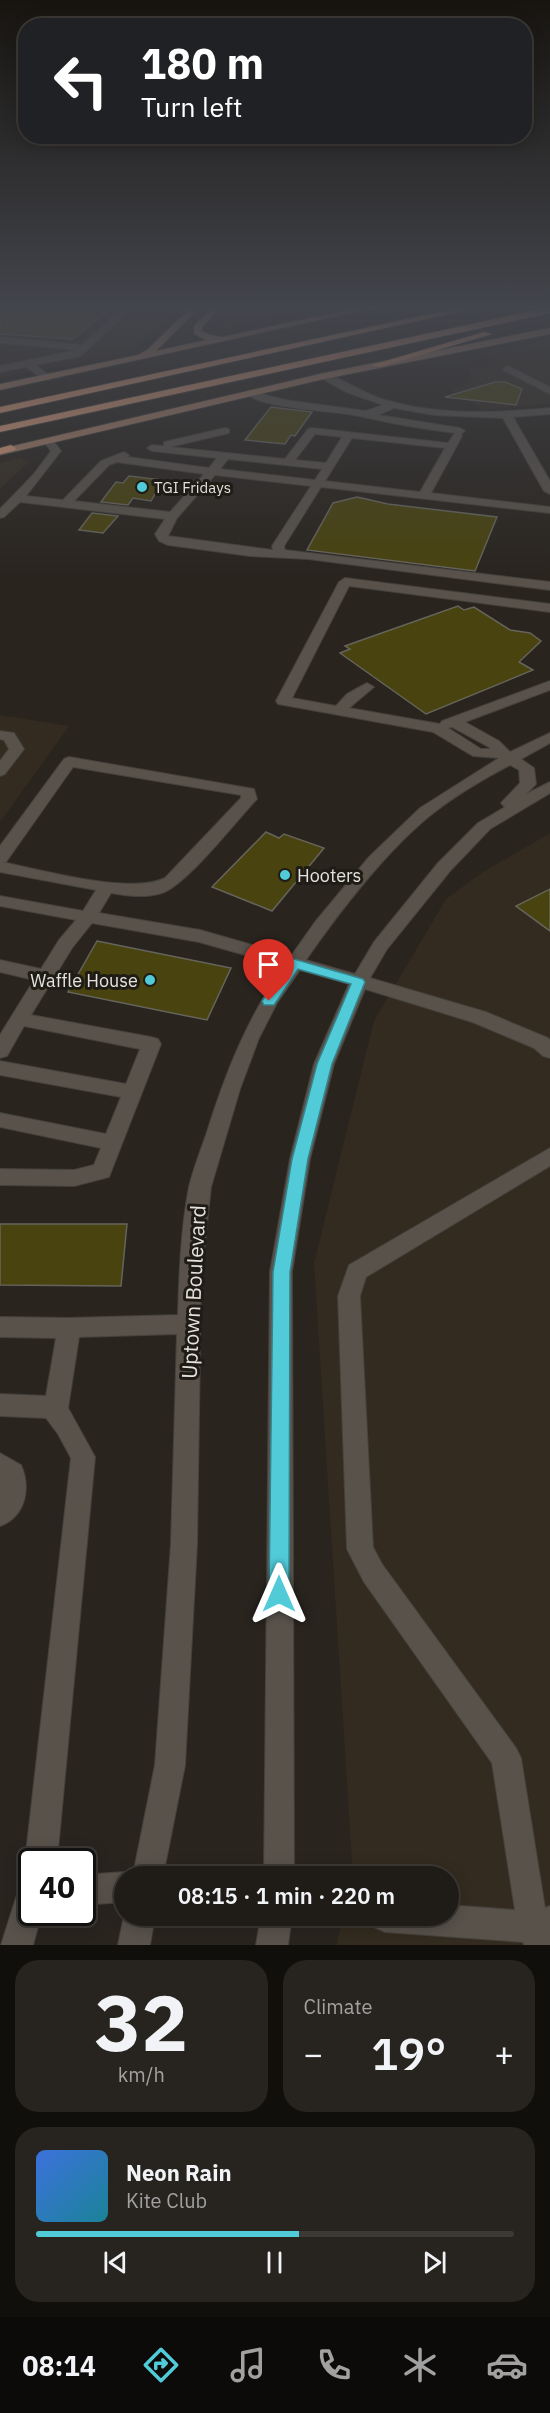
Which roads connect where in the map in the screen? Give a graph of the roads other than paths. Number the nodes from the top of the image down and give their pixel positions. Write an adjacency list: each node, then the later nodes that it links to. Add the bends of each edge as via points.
1 (66, 396): 7 (highway)
2 (154, 396): 12 (highway)
3 (242, 396): 16 (main road)
4 (257, 396): 9 (street)
5 (369, 396): 6 (street)
6 (393, 404): 9 (street); 10 (street)
7 (0, 410)
8 (550, 411): 11 (street)
9 (366, 414): 14 (street)
10 (469, 415): 11 (street); 14 (street)
11 (507, 415): 24 (street)
12 (0, 429)
13 (225, 431): 18 (street)
14 (460, 431): 17 (street)
15 (349, 435): 17 (street); 23 (street, via 312,431); 25 (street)
16 (48, 441): 19 (main road); 30 (street, via 56,451)
17 (452, 446): 29 (street)
18 (152, 448): 20 (street); 21 (street)
19 (4, 450)
20 (226, 455): 23 (street); 26 (street)
21 (114, 458): 26 (street); 31 (street)
22 (550, 461): 24 (street)
23 (288, 462): 25 (street)
24 (533, 462): 28 (street)
25 (330, 467): 27 (street)
26 (212, 471): 27 (street); 34 (street)
27 (319, 483): 29 (street); 35 (street, via 278,546)
28 (550, 491)
29 (424, 495): 32 (street)
30 (18, 498): 31 (street); 33 (street)
31 (67, 502): 34 (street)
32 (550, 510)
33 (0, 515)
34 (173, 516): 35 (street, via 161,534 168,541)
35 (280, 553): 36 (street)
36 (550, 586)
37 (550, 608): 40 (street, via 345,582 283,700)
38 (550, 685): 41 (street)
39 (367, 687): 40 (street)
40 (339, 711): 42 (street)
41 (453, 722): 42 (street); 45 (street, via 494,744)
42 (437, 728): 45 (street, via 478,753)
43 (0, 735): 46 (street, via 9,736 17,749)
44 (550, 737): 45 (street, Uptown Boulevard)
45 (507, 756): 48 (street, via 526,768 528,784); 54 (street, Uptown Boulevard, via 426,811 375,861)
46 (0, 771)
47 (549, 788): 48 (street)
48 (484, 826): 57 (street, via 405,914)
49 (0, 858): 51 (street, via 69,762 249,792 249,800 171,882 157,889 128,891)
50 (0, 867): 51 (street)
51 (107, 887): 53 (street)
52 (0, 901): 53 (street)
53 (88, 917): 54 (street, via 200,936); 56 (street)
54 (294, 963): 57 (street); 67 (street, Uptown Boulevard, via 250,1038 200,1187)
55 (0, 966): 56 (street)
56 (45, 976): 58 (street)
57 (358, 982): 60 (street, via 479,1017 541,1043); 76 (street, via 324,1064 300,1159 281,1272)
58 (19, 1019): 59 (street); 62 (street, via 150,1044)
59 (0, 1051)
60 (550, 1051)
61 (0, 1068): 62 (street)
62 (133, 1092): 64 (street)
63 (0, 1120): 64 (street)
64 (114, 1143): 66 (street, via 102,1171 93,1175)
65 (550, 1156): 83 (street, via 357,1271 350,1296 360,1549 373,1573 506,1758)
66 (0, 1177)
67 (189, 1324): 69 (street); 75 (street, Uptown Boulevard, via 184,1544 170,1765)
68 (0, 1327): 69 (street)
69 (69, 1328): 71 (street)
70 (0, 1406): 71 (street, via 47,1405)
71 (56, 1411): 74 (street, via 62,1415 83,1457)
72 (0, 1464): 73 (street, via 12,1473 16,1490 9,1508)
73 (0, 1514)
74 (44, 1848)
75 (149, 1866)
76 (279, 1866)
77 (114, 1888): 78 (street)
78 (96, 1889)
79 (459, 1923): 83 (street)
80 (22, 1926): 84 (street)
81 (138, 1926): 85 (street)
82 (275, 1926): 86 (street)
83 (541, 1931)
84 (17, 1945)
85 (134, 1945)
86 (272, 1945)

